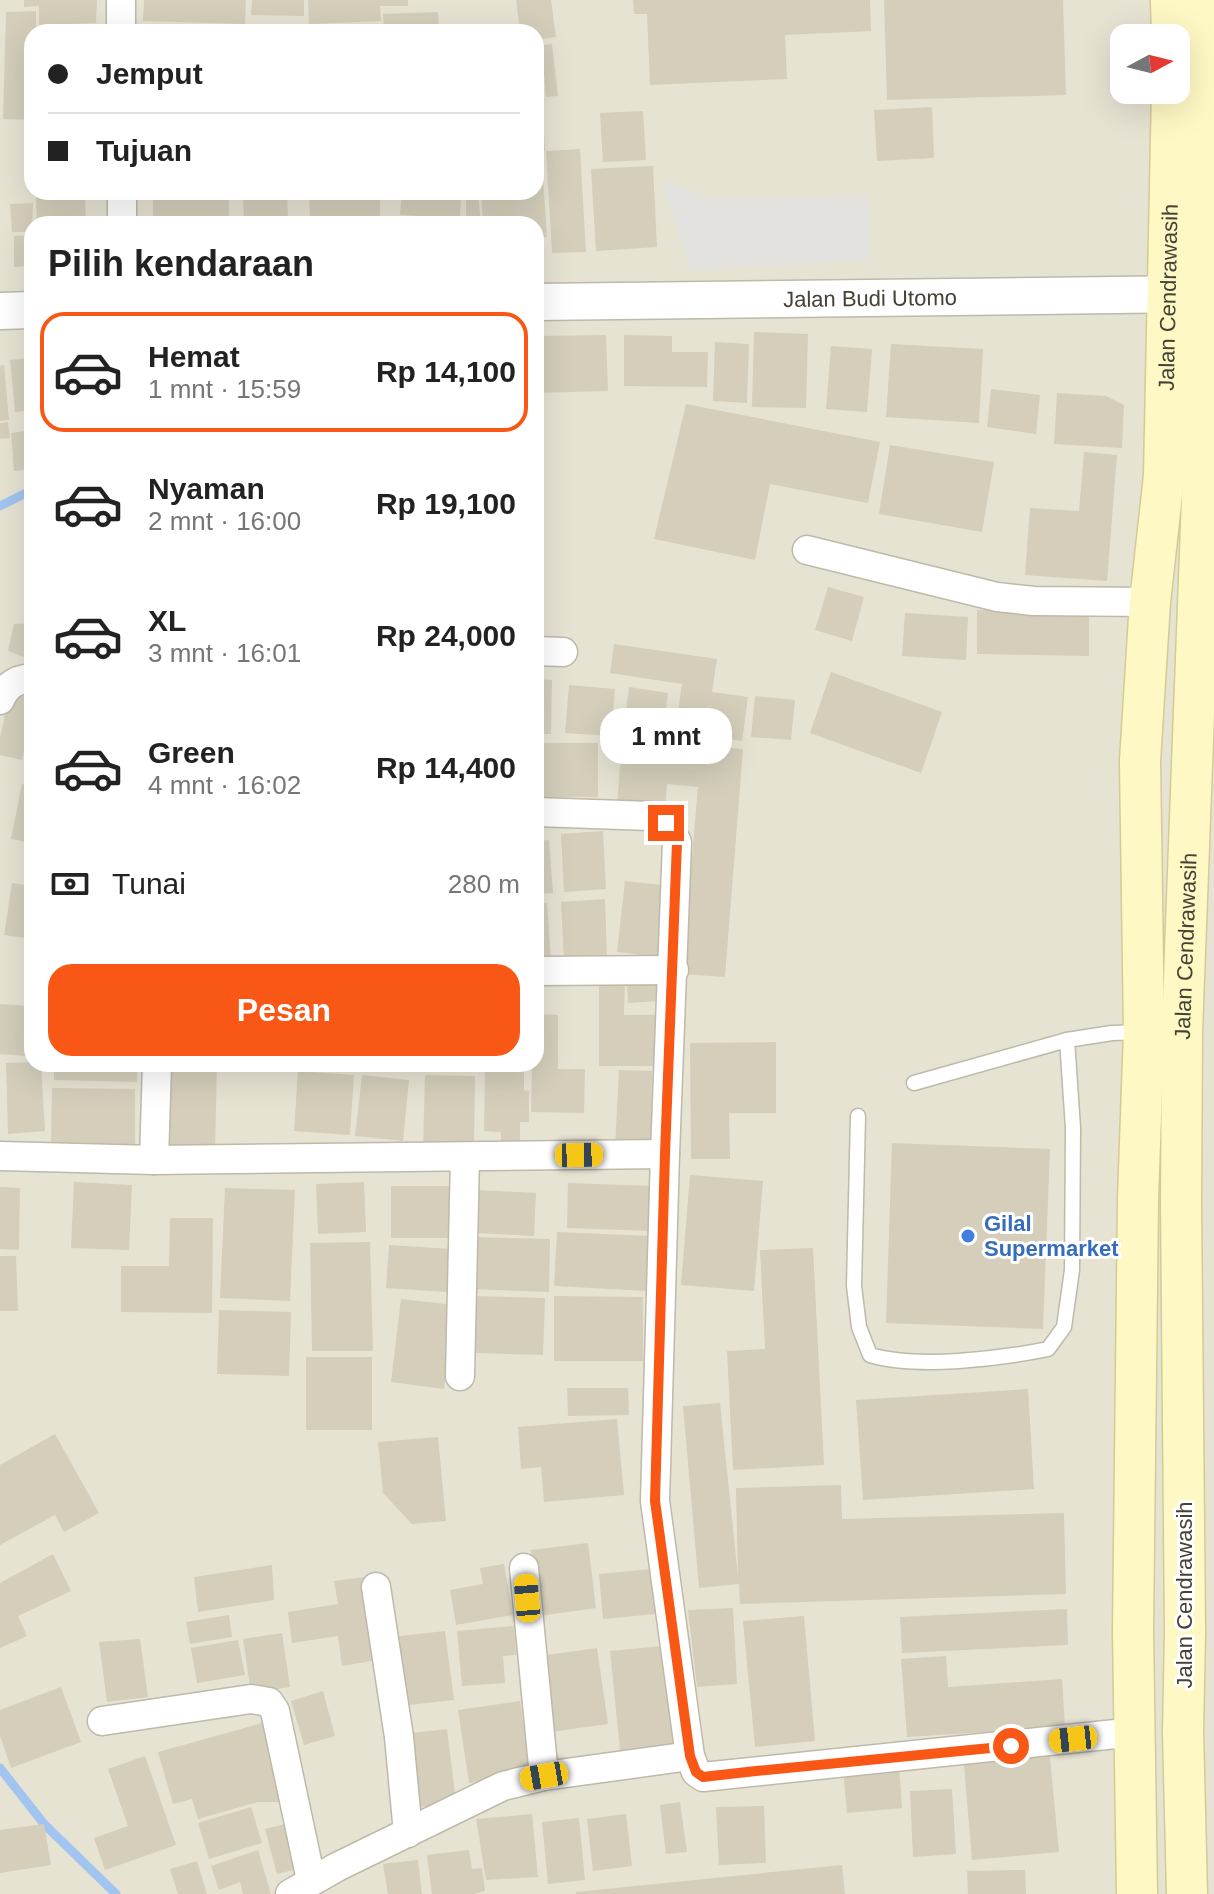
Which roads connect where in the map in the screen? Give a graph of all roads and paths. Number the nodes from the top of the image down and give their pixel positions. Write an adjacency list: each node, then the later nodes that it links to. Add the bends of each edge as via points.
1 (121, 0): 4 (street)
2 (1171, 0): 5 (main road)
3 (1207, 0): 7 (main road, Jalan Cendrawasih)
4 (121, 24)
5 (1172, 24)
6 (1173, 104): 7 (main road, Jalan Cendrawasih)
7 (1184, 294): 8 (street, Jalan Budi Utomo); 12 (main road, Jalan Cendrawasih); 28 (main road, Jalan Cendrawasih, via 1203,472 1182,1032)
8 (544, 302)
9 (24, 310): 10 (street)
10 (0, 311)
11 (807, 550): 12 (street, via 997,597)
12 (1150, 602): 18 (main road, Jalan Cendrawasih, via 1140,761)
13 (24, 679): 14 (street, via 3,691)
14 (0, 700)
15 (544, 812): 16 (street, via 625,813 666,823 677,842)
16 (674, 970): 17 (street); 23 (street)
17 (544, 971)
18 (1144, 1032): 19 (lane); 27 (main road, Jalan Cendrawasih)
19 (1067, 1040): 21 (lane); 22 (lane, via 1073,1128 1072,1270 1064,1327 1048,1349 893,1362 870,1355 859,1327 854,1286)
20 (157, 1072): 26 (street)
21 (914, 1083)
22 (858, 1116)
23 (665, 1154): 25 (street); 34 (street, via 655,1501)
24 (0, 1156): 26 (street)
25 (465, 1157): 26 (street); 29 (street)
26 (154, 1160)
27 (1138, 1198): 28 (main road); 33 (main road, Jalan Cendrawasih)
28 (1181, 1203): 39 (main road, Jalan Cendrawasih)
29 (460, 1376)
30 (524, 1568): 35 (street)
31 (376, 1587): 36 (street)
32 (102, 1721): 37 (street, via 251,1699 269,1702 275,1711)
33 (1135, 1732): 34 (street, via 716,1777 696,1772); 38 (main road, Jalan Cendrawasih)
34 (690, 1756): 35 (street)
35 (544, 1776): 36 (street, via 503,1786)
36 (408, 1833): 37 (street)
37 (300, 1887)
38 (1137, 1894)
39 (1187, 1894)

